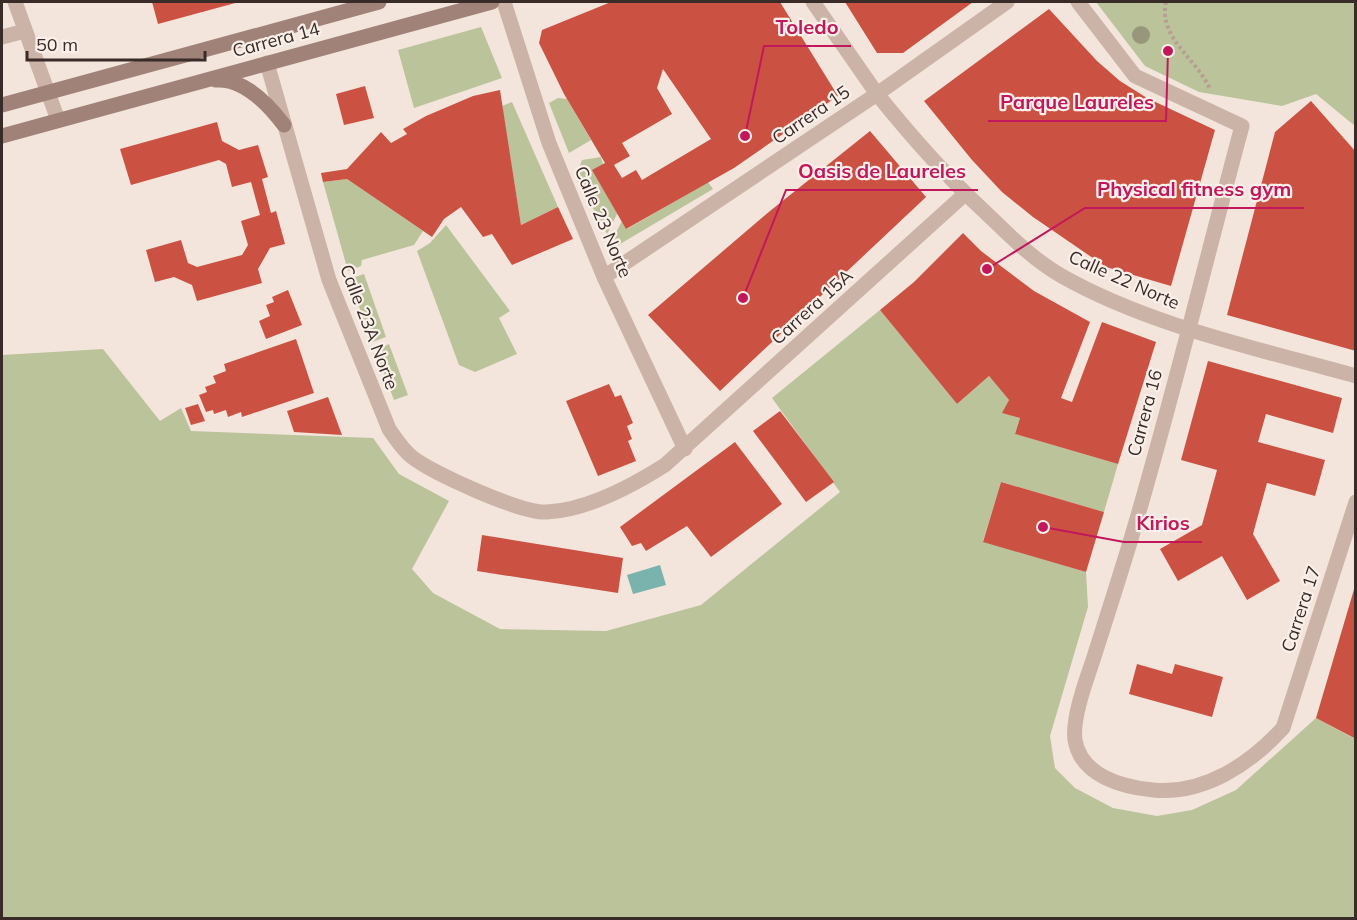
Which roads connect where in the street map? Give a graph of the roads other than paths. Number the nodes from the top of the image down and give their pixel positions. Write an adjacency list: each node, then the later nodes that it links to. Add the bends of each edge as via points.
1 (15, 2): 8 (street)
2 (379, 2): 12 (main road, Carrera 14)
3 (492, 2): 10 (main road, Carrera 14)
4 (504, 2): 19 (street, Calle 23 Norte, via 549,143)
5 (813, 2): 13 (street, Calle 22 Norte)
6 (1007, 2): 13 (street, Carrera 15)
7 (1078, 2): 20 (street, Carrera 16, via 1135,76 1242,126)
8 (25, 31): 9 (street); 12 (street)
9 (2, 37)
10 (267, 63): 11 (main road, Carrera 14); 16 (street, Calle 23A Norte)
11 (201, 81): 15 (main road, Carrera 14); 16 (main road, via 236,83 264,102)
12 (47, 92): 14 (main road, Carrera 14); 15 (street)
13 (877, 94): 18 (street, Calle 22 Norte); 19 (street, Carrera 15)
14 (2, 105)
15 (58, 120): 17 (main road, Carrera 14)
16 (284, 124): 24 (street, Calle 23A Norte, via 328,280 389,429 403,450 468,487)
17 (2, 136)
18 (965, 194): 20 (street, Calle 22 Norte, via 1021,247 1059,274 1100,295); 22 (street, Carrera 15A)
19 (604, 277): 22 (street, Calle 23 Norte)
20 (1188, 328): 21 (street, Calle 22 Norte); 25 (street, Carrera 16, via 1132,536 1079,709 1075,739 1083,761 1096,773 1113,781 1156,790 1215,779 1240,768)
21 (1356, 376)
22 (685, 449): 24 (street, Carrera 15A, via 645,478 619,490)
23 (1356, 502): 25 (street, Carrera 17)
24 (544, 513)
25 (1283, 728)

